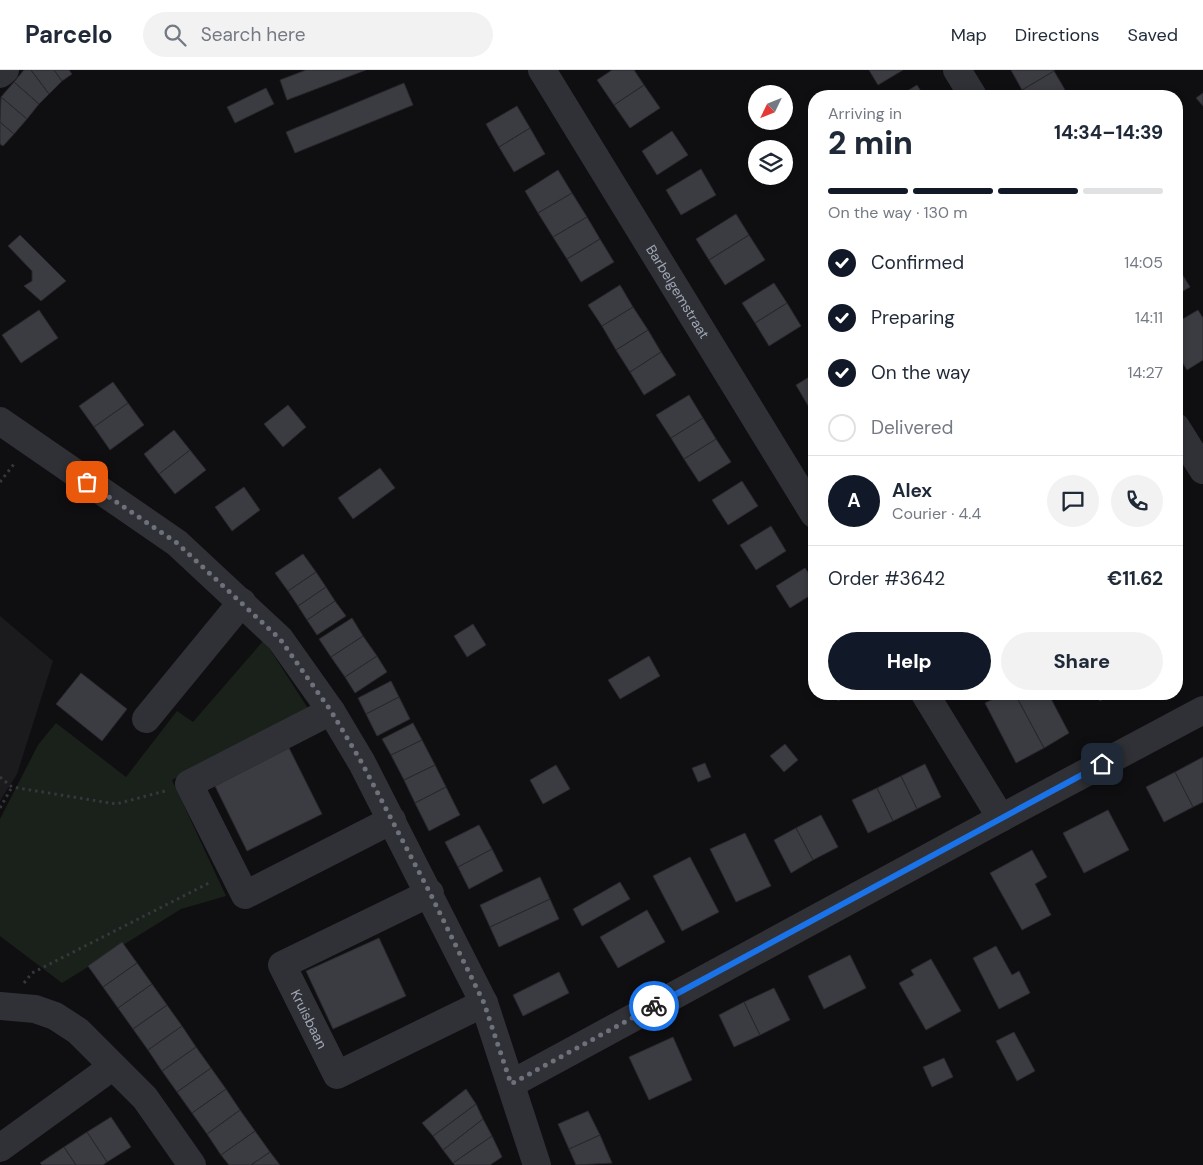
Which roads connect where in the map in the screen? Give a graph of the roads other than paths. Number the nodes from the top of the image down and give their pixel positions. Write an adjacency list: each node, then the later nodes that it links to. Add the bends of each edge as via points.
1 (5, 70): 4 (street)
2 (542, 70): 9 (street, Barbelgemstraat)
3 (957, 70): 5 (street)
4 (0, 74)
5 (969, 90)
6 (0, 421): 10 (street, via 177,543)
7 (1183, 438): 8 (street)
8 (1203, 470)
9 (808, 504)
10 (242, 602): 13 (street, via 280,639); 14 (street)
11 (929, 700): 15 (street)
12 (1203, 710): 15 (street)
13 (331, 711): 16 (street); 16 (street, via 190,784 245,895)
14 (146, 719)
15 (1001, 818): 21 (street)
16 (392, 820): 17 (street)
17 (430, 893): 18 (street); 18 (street, Kruisbaan, via 282,965 337,1075)
18 (484, 1003): 21 (street)
19 (2, 1009): 20 (street, via 35,1009 55,1016 78,1031)
20 (112, 1067): 22 (street); 23 (street, via 145,1098)
21 (511, 1084): 24 (street)
22 (0, 1148)
23 (192, 1165)
24 (536, 1165)

